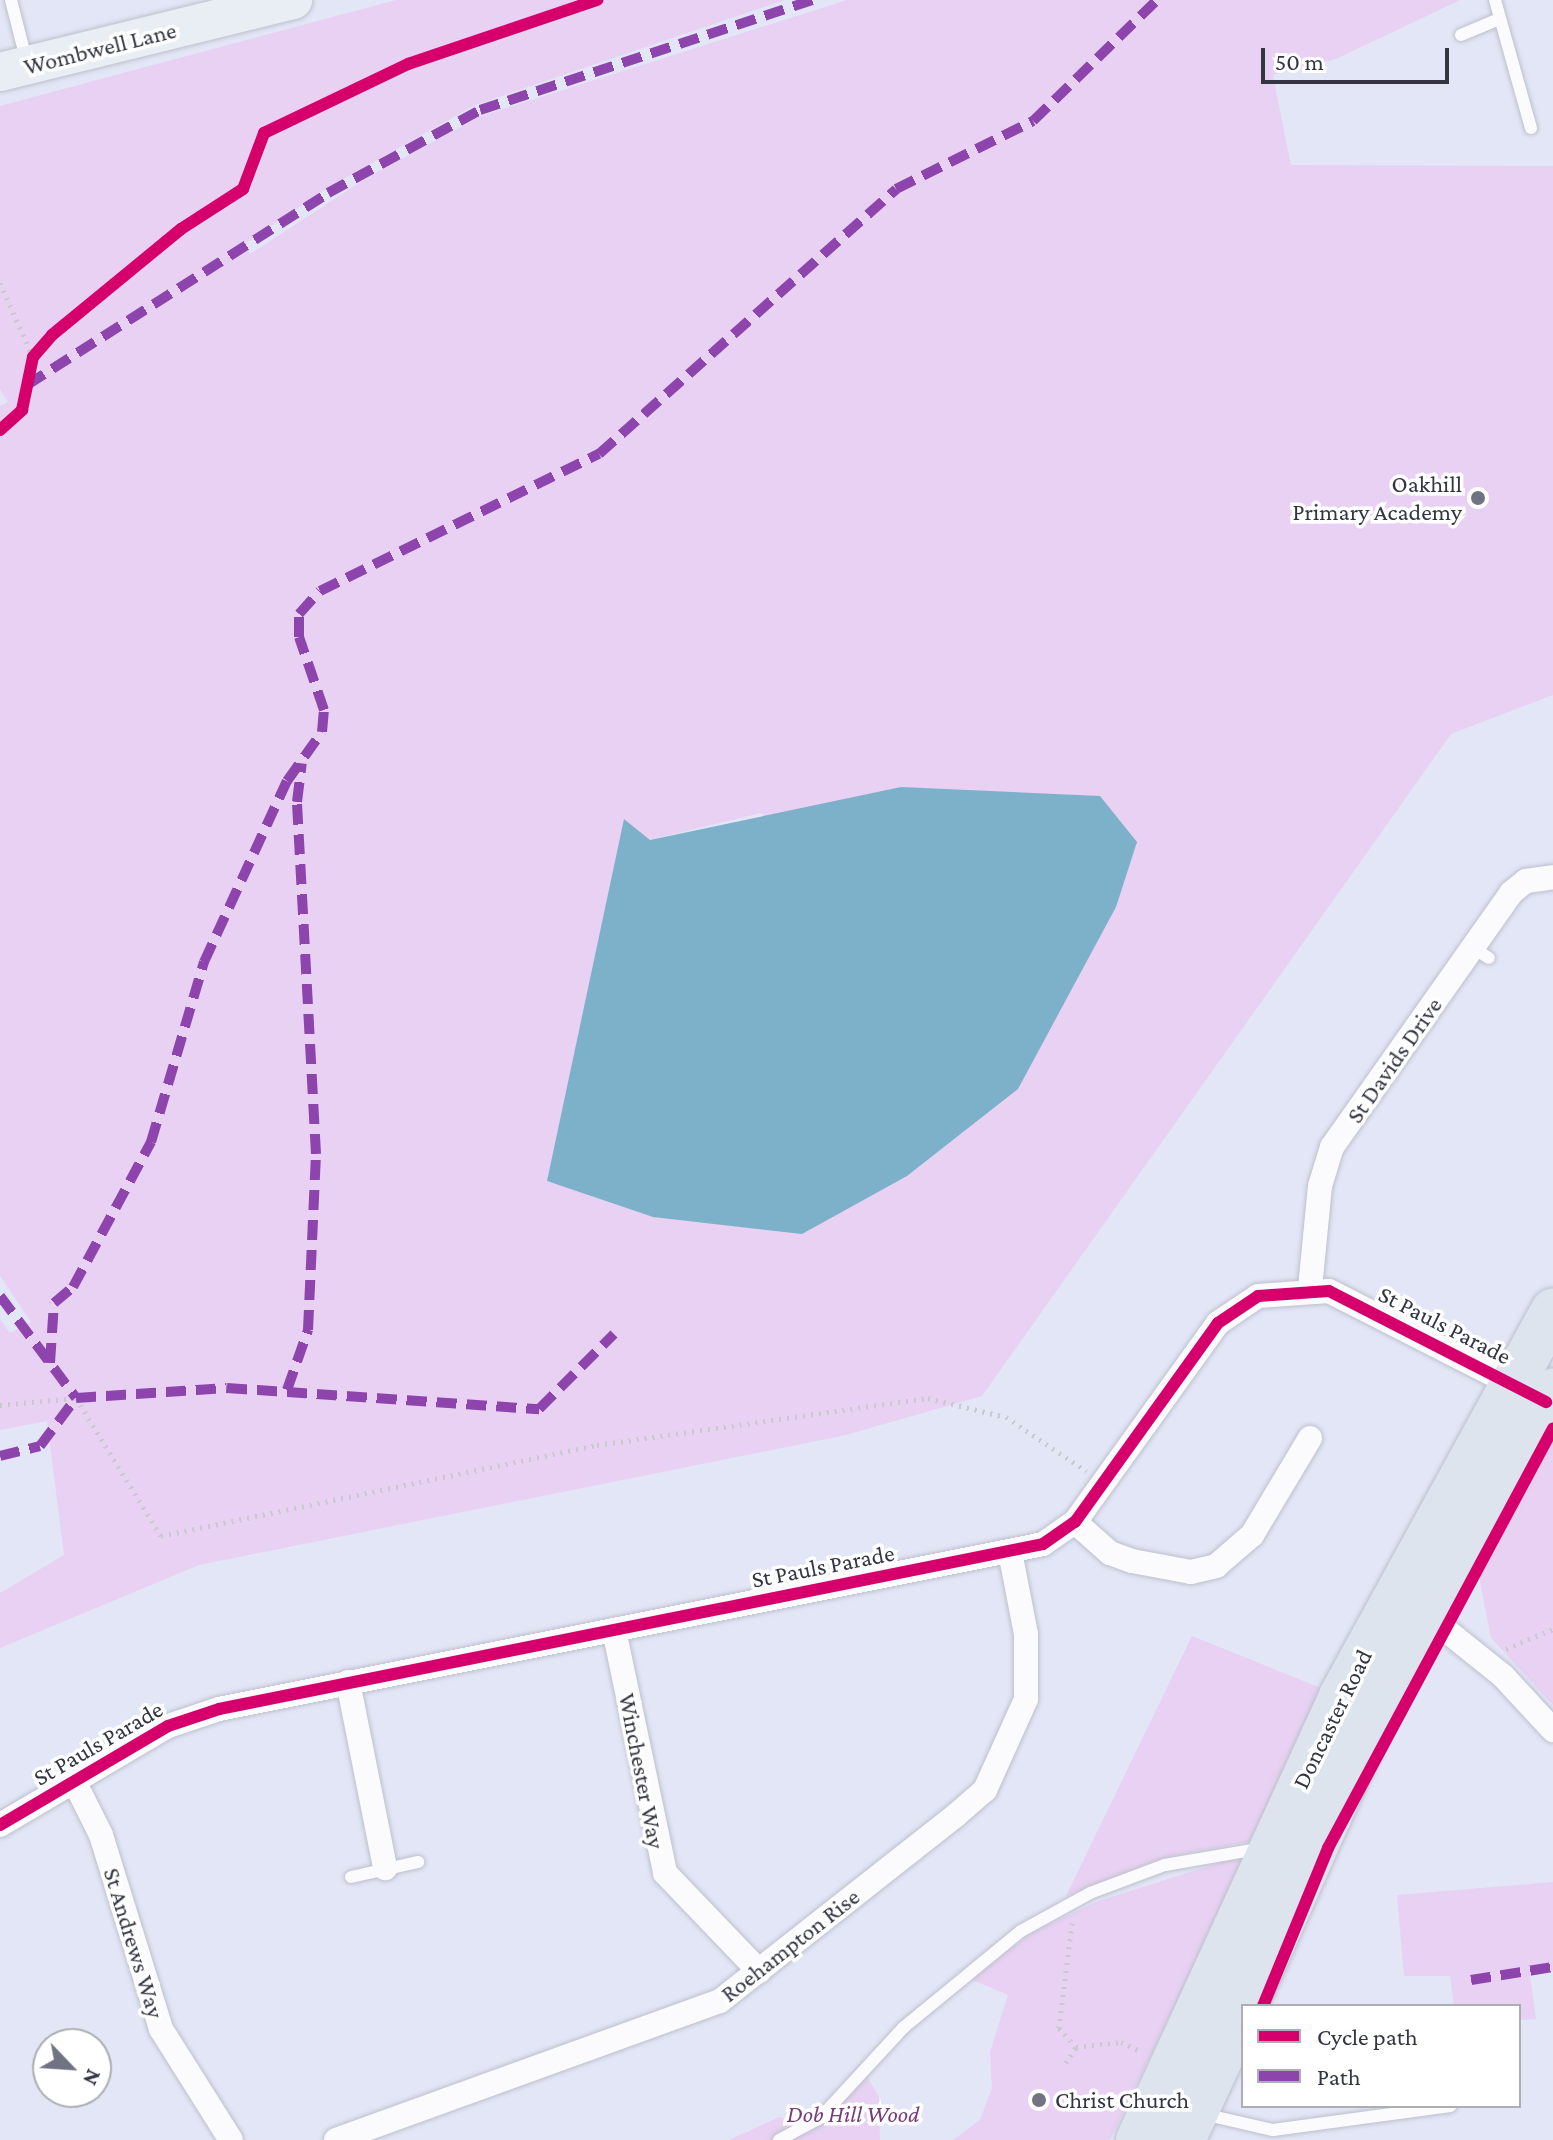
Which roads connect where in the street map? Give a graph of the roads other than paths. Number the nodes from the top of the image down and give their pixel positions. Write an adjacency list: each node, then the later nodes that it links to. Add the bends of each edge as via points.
1 (11, 0): 6 (lane)
2 (293, 0): 6 (main road, Wombwell Lane)
3 (1500, 1): 4 (lane)
4 (1499, 19): 5 (lane); 7 (lane)
5 (1461, 35)
6 (14, 69)
7 (1531, 128)
8 (1553, 877): 9 (street, St Davids Drive, via 1526,881 1511,893 1481,953 1324,1164)
9 (1310, 1288): 11 (street, St Pauls Parade); 13 (street, St Pauls Parade, via 1258,1296 1218,1323)
10 (1553, 1310): 11 (highway, Doncaster Road)
11 (1537, 1392): 15 (highway, Doncaster Road)
12 (1310, 1438): 13 (street, via 1252,1535 1216,1566 1191,1572 1132,1561 1110,1553)
13 (1075, 1522): 14 (street, St Pauls Parade, via 1043,1544)
14 (1010, 1552): 16 (street, St Pauls Parade); 25 (street, Roehampton Rise, via 1029,1669 1019,1725 985,1790)
15 (1413, 1602): 18 (street, via 1482,1659); 21 (highway, Doncaster Road); 26 (highway, Doncaster Road)
16 (614, 1630): 17 (street, St Pauls Parade); 25 (street, Winchester Way, via 665,1873)
17 (348, 1682): 19 (street, St Pauls Parade, via 195,1715); 23 (street)
18 (1553, 1730)
19 (74, 1781): 20 (street, St Pauls Parade); 30 (street, St Andrews Way, via 101,1835 161,2029)
20 (0, 1825)
21 (1273, 1846): 32 (lane, via 1165,1865 1065,1907 963,1972 820,2118); 33 (highway, Doncaster Road)
22 (418, 1862): 23 (lane)
23 (385, 1868): 24 (lane)
24 (351, 1877)
25 (759, 1971): 31 (street, Roehampton Rise, via 689,2015)
26 (1246, 2004)
27 (1241, 2015): 29 (highway, Doncaster Road)
28 (1435, 2108): 29 (lane, via 1273,2130)
29 (1190, 2126)
30 (231, 2140)
31 (336, 2140)
32 (779, 2140)
33 (1138, 2140)

